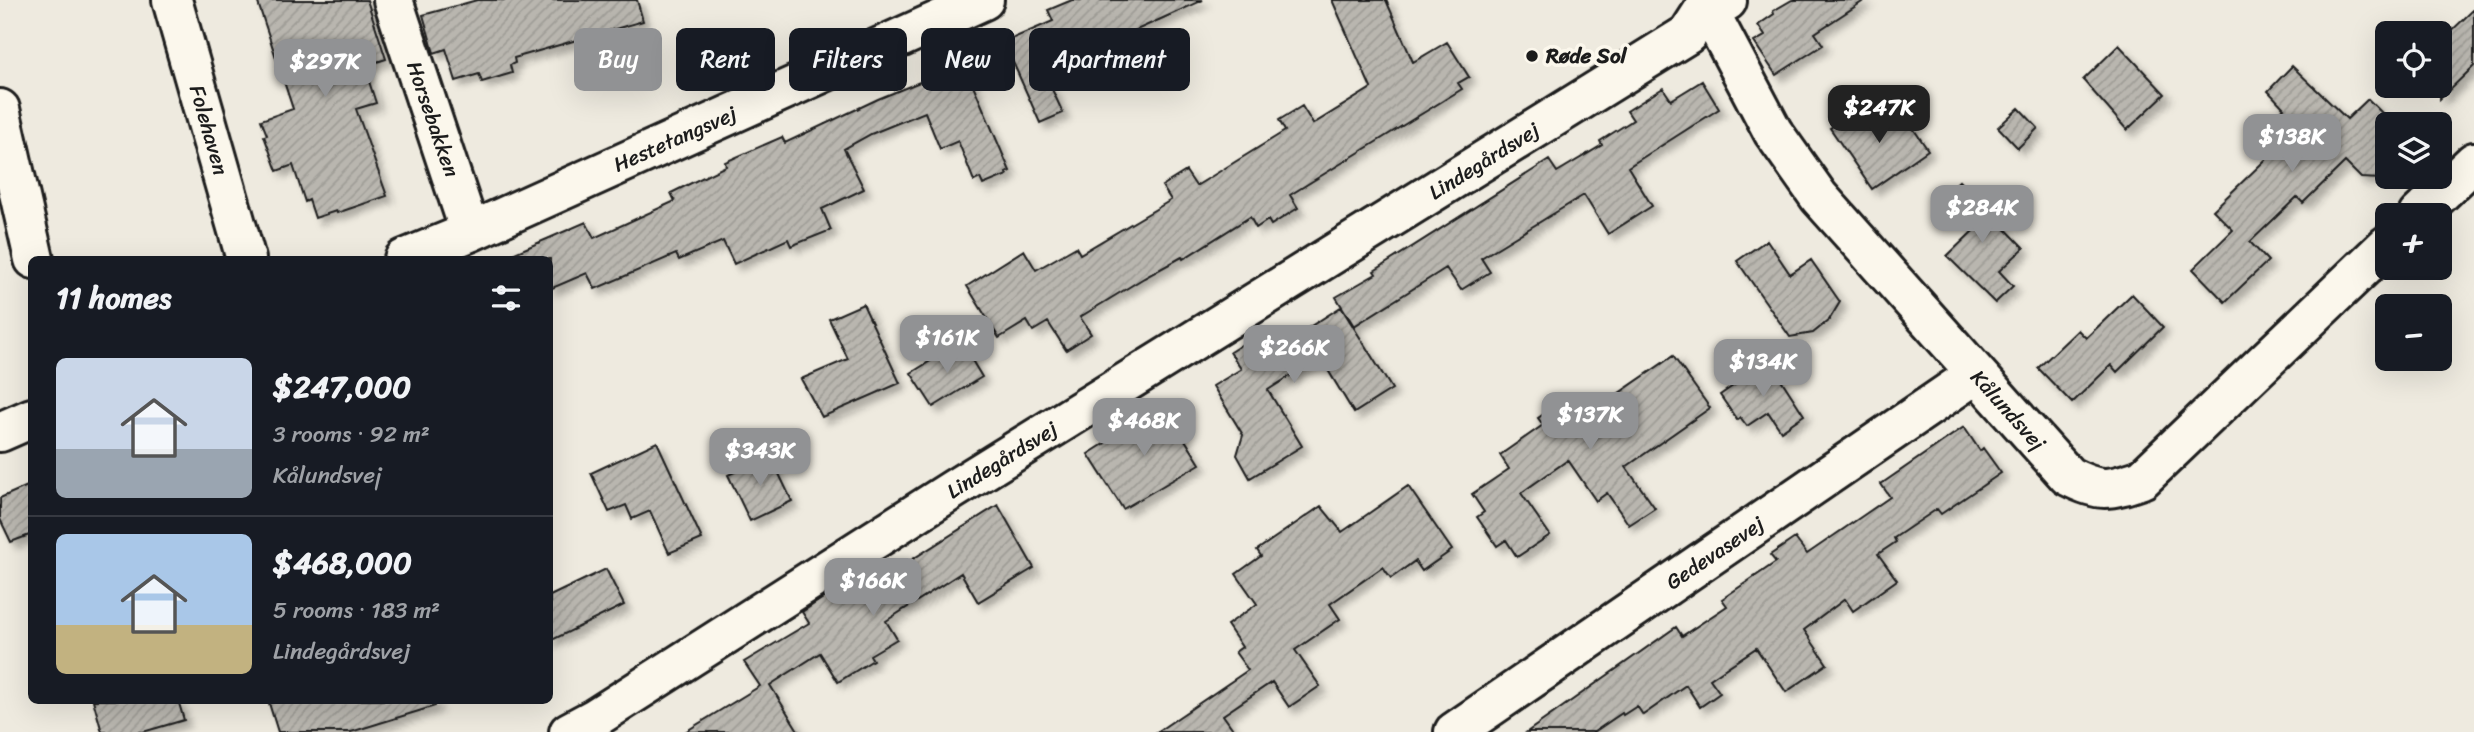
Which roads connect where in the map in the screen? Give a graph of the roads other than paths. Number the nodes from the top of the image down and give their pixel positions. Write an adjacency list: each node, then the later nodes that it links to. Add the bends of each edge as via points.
1 (172, 0): 10 (street, Folehaven)
2 (984, 0): 8 (street, Hestetangsvej)
3 (400, 2): 8 (street, Horsebakken)
4 (1716, 2): 13 (street, Kålundsvej, via 1773,132 1819,197); 16 (street, Lindegårdsvej, via 1688,34)
5 (0, 108): 9 (street)
6 (2474, 162): 7 (street)
7 (2431, 203)
8 (470, 232): 11 (street, Hestetangsvej)
9 (33, 256)
10 (245, 256)
11 (411, 256)
12 (2375, 256): 13 (street, Kålundsvej, via 2142,478 2112,489 2089,487 2068,476)
13 (1976, 374): 17 (street, Gedevasevej)
14 (28, 420): 15 (street)
15 (0, 432)
16 (569, 732)
17 (1454, 732)

